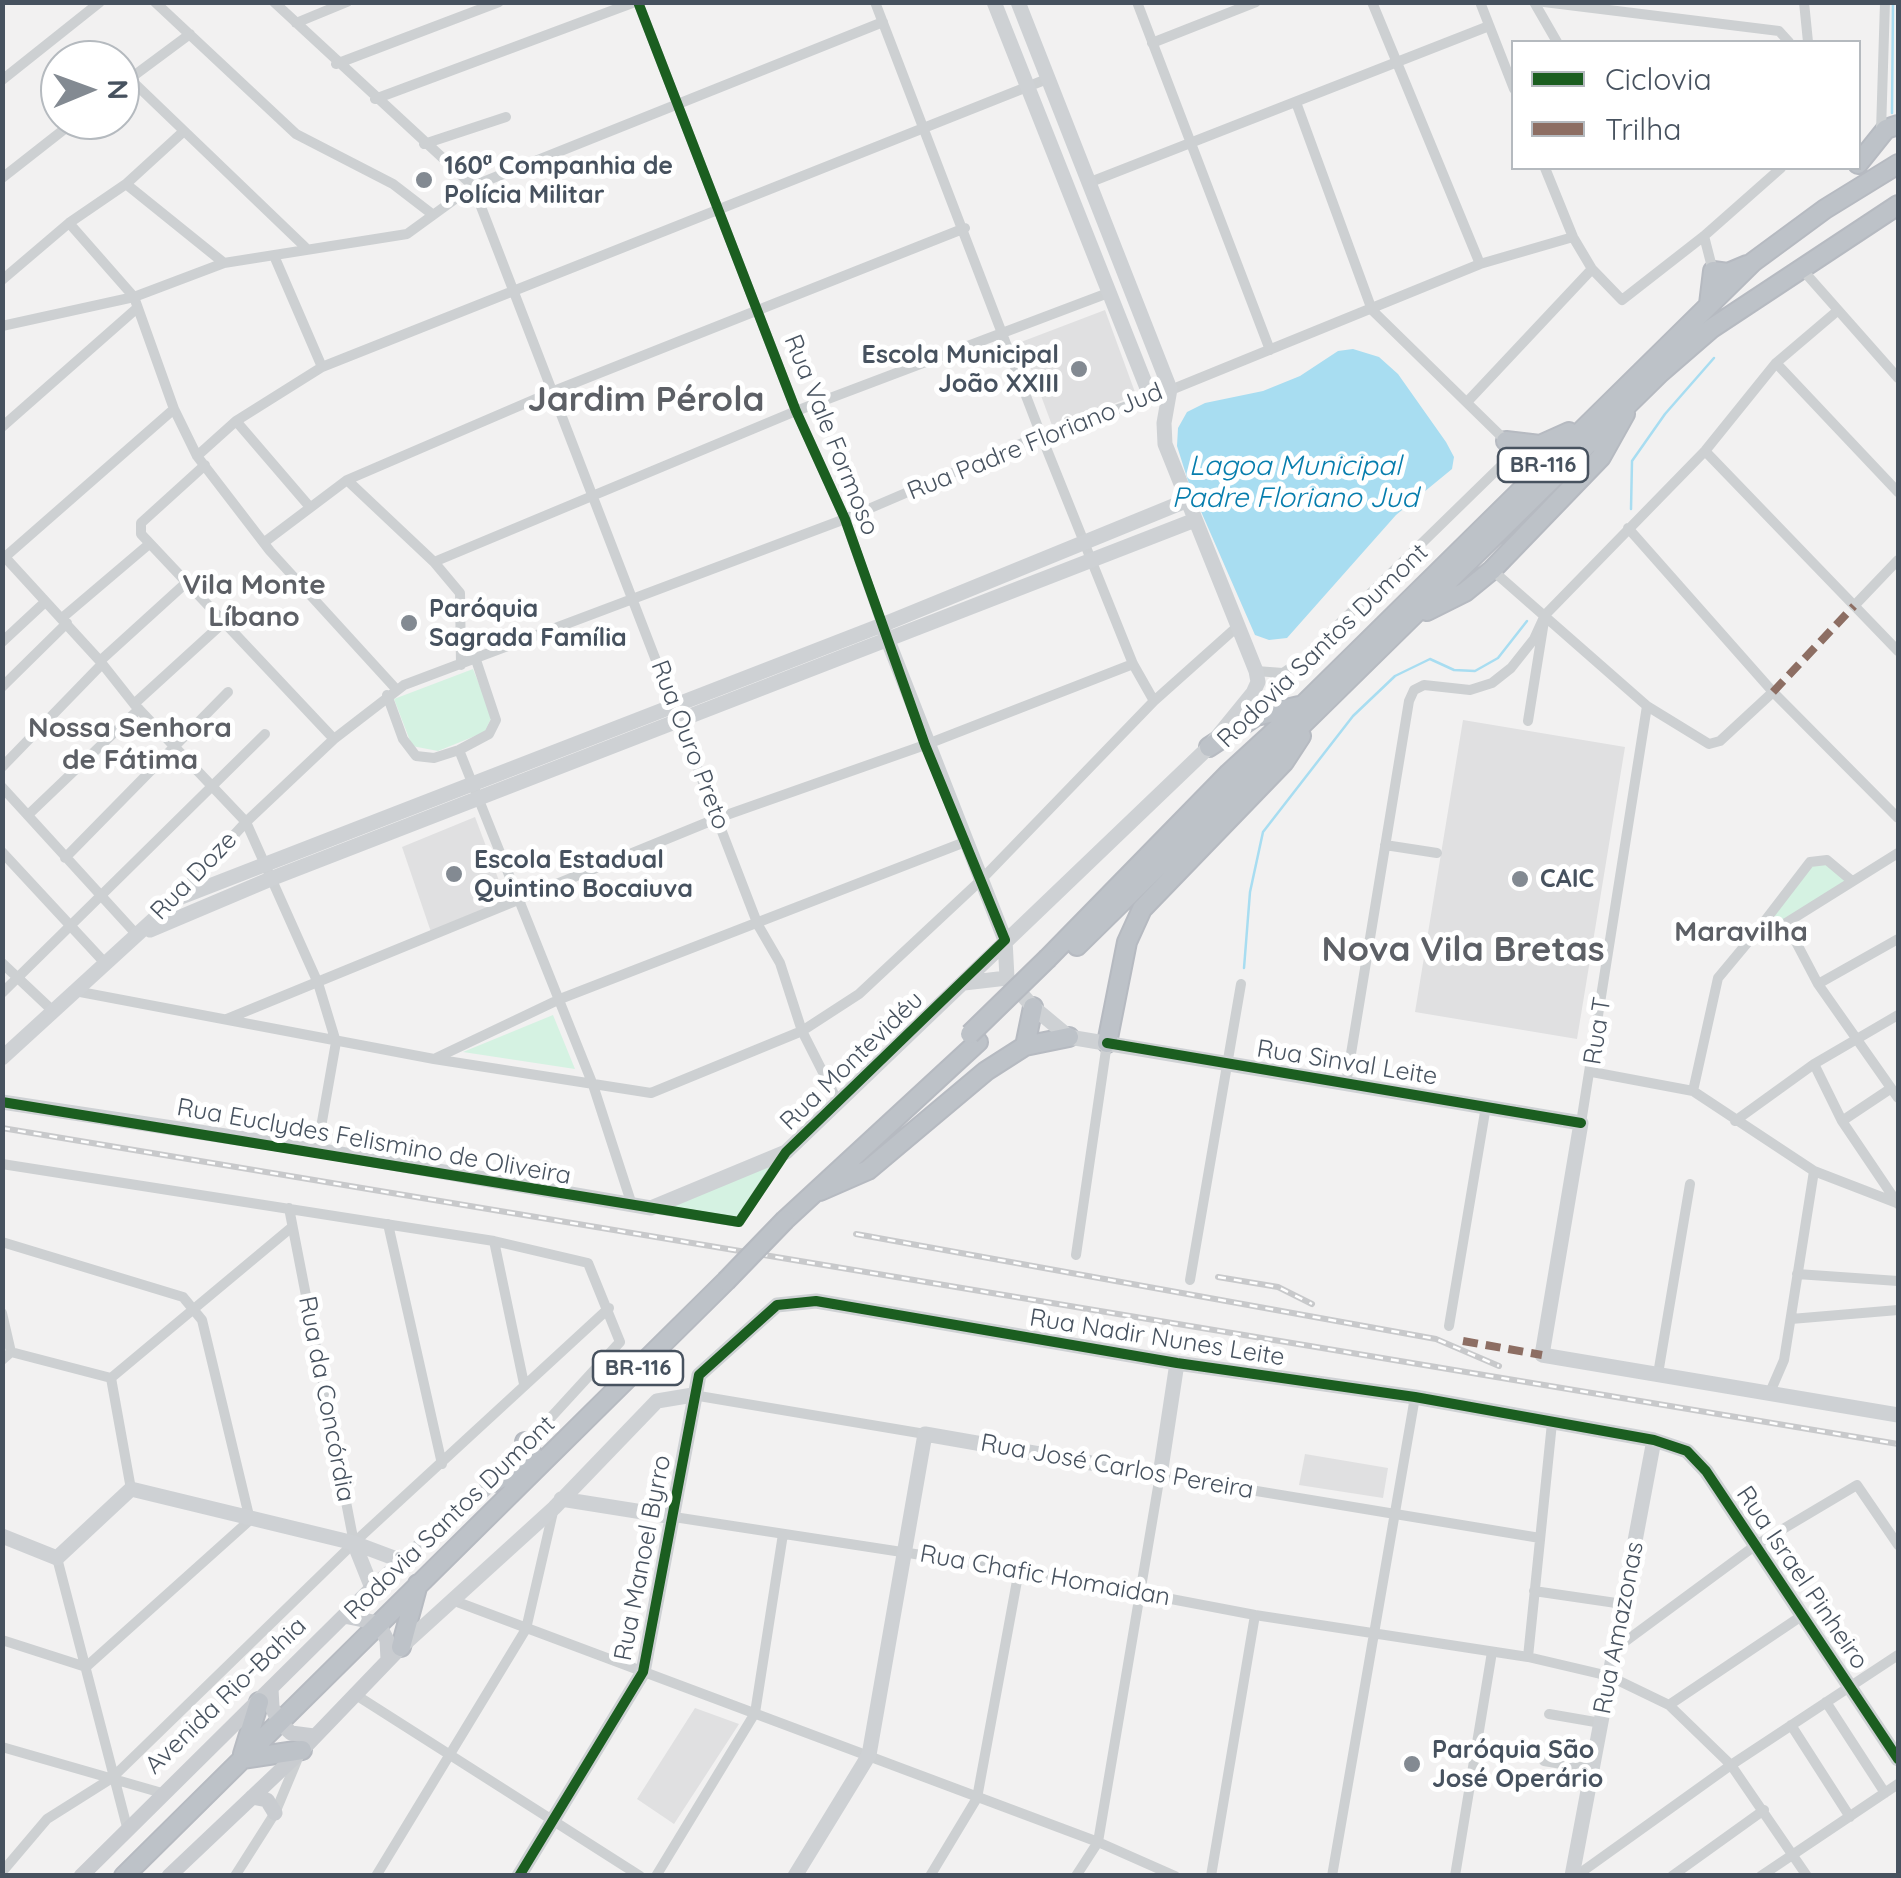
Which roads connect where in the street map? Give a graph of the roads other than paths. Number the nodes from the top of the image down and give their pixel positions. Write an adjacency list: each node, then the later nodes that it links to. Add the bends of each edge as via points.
1 (100, 2): 30 (street)
2 (155, 2): 21 (street)
3 (274, 2): 19 (street, Rua Ouro Preto)
4 (347, 2): 19 (street)
5 (499, 2): 26 (street)
6 (636, 2): 34 (street); 35 (street, Rua Vale Formoso)
7 (875, 2): 18 (street)
8 (994, 2): 32 (street)
9 (1018, 2): 29 (street)
10 (1137, 2): 25 (street)
11 (1256, 2): 25 (street)
12 (1372, 2): 27 (street)
13 (1480, 2): 20 (street)
14 (1534, 2): 22 (street)
15 (1544, 2): 23 (street, via 1778,31)
16 (1804, 2): 24 (street)
17 (1885, 2): 41 (street)
18 (883, 22): 35 (street); 38 (street)
19 (296, 23): 26 (street, Rua Ouro Preto)
20 (1488, 26): 27 (street); 31 (street)
21 (190, 34): 28 (street); 57 (street, via 296,134 393,184)
22 (1556, 40)
23 (1787, 40)
24 (1808, 40)
25 (1152, 43): 43 (street)
26 (336, 64): 34 (street, Rua Ouro Preto)
27 (1396, 64): 36 (street); 67 (street)
28 (140, 71)
29 (1046, 79): 32 (street); 51 (street)
30 (2, 80)
31 (1511, 81)
32 (1027, 88): 38 (street); 73 (street)
33 (140, 94): 40 (street)
34 (375, 98): 44 (street, Rua Ouro Preto)
35 (677, 104): 53 (street); 55 (street, Rua Vale Formoso)
36 (1297, 105): 43 (street); 77 (street)
37 (506, 116): 44 (street)
38 (923, 125): 55 (street); 59 (street)
39 (1898, 125): 41 (highway)
40 (184, 131): 52 (street); 63 (street)
41 (1879, 139): 45 (highway)
42 (50, 140): 50 (street)
43 (1189, 142): 51 (street); 81 (street)
44 (424, 144): 53 (street, Rua Ouro Preto)
45 (1861, 161)
46 (1898, 164): 56 (highway, Rodovia Santos Dumont / BR-116)
47 (1546, 170): 62 (street)
48 (1779, 170): 60 (street)
49 (1854, 170): 56 (highway)
50 (2, 178)
51 (1088, 183): 85 (street)
52 (126, 184): 58 (street); 66 (street)
53 (474, 186): 57 (street); 72 (street, Rua Ouro Preto)
54 (1898, 205): 68 (highway, Rodovia Santos Dumont / BR-116)
55 (721, 208): 72 (street); 75 (street, Rua Vale Formoso)
56 (1825, 209): 61 (highway, Rodovia Santos Dumont / BR-116)
57 (432, 214): 63 (street, via 406,234)
58 (69, 222): 71 (street); 74 (street)
59 (965, 228): 75 (street); 80 (street)
60 (1704, 236): 69 (street, via 1622,300); 70 (street)
61 (1790, 236): 65 (highway, Rodovia Santos Dumont / BR-116); 68 (highway)
62 (1573, 237): 67 (street, Rua Padre Floriano Jud); 69 (street)
63 (306, 247): 64 (street)
64 (275, 258): 66 (street); 83 (street)
65 (1753, 262): 70 (highway, via 1734,272); 76 (highway, Rodovia Santos Dumont / BR-116)
66 (224, 263): 74 (street)
67 (1480, 264): 77 (street, Rua Padre Floriano Jud)
68 (1800, 267): 78 (street); 87 (highway, Rodovia Santos Dumont / BR-116, via 1712,328)
69 (1592, 269): 89 (street)
70 (1714, 271): 76 (highway)
71 (2, 280)
72 (513, 289): 83 (street); 86 (street, Rua Ouro Preto)
73 (1108, 293): 80 (street); 88 (street)
74 (135, 303): 79 (street); 91 (street); 95 (street)
75 (760, 309): 86 (street); 92 (street, Rua Vale Formoso)
76 (1706, 309): 93 (highway, Rodovia Santos Dumont / BR-116)
77 (1372, 310): 81 (street, Rua Padre Floriano Jud); 89 (street)
78 (1836, 312): 82 (street); 84 (street)
79 (2, 326)
80 (1002, 332): 92 (street); 96 (street)
81 (1270, 350): 85 (street, Rua Padre Floriano Jud)
82 (1776, 363): 98 (street); 101 (street)
83 (322, 367): 94 (street)
84 (1898, 378)
85 (1170, 389): 88 (street, Rua Padre Floriano Jud); 90 (street)
86 (554, 391): 100 (street); 102 (street, Rua Ouro Preto)
87 (1636, 396): 115 (highway, via 1601,457); 122 (highway, Rodovia Santos Dumont / BR-116)
88 (1151, 398): 90 (street); 96 (street, Rua Padre Floriano Jud)
89 (1468, 401): 97 (street)
90 (1165, 408): 103 (street, via 1166,444)
91 (174, 409): 99 (street); 111 (street)
92 (796, 411): 102 (street); 105 (street, Rua Vale Formoso)
93 (1591, 419): 97 (highway, via 1540,445); 140 (highway, Rodovia Santos Dumont / BR-116)
94 (236, 421): 99 (street); 104 (street)
95 (2, 427)
96 (1041, 435): 105 (street, Rua Padre Floriano Jud); 110 (street)
97 (1506, 440): 133 (street, via 1504,464 1303,659 1283,673)
98 (1705, 451): 107 (street); 119 (street)
99 (201, 460): 108 (street); 109 (street, via 139,528)
100 (347, 480): 104 (street); 113 (street)
101 (1898, 492)
102 (594, 494): 113 (street); 117 (street, Rua Ouro Preto)
103 (1188, 500): 106 (street); 110 (street)
104 (309, 506): 108 (street)
105 (845, 519): 117 (street, Rua Padre Floriano Jud); 124 (street, Rua Vale Formoso)
106 (1196, 520): 114 (street); 125 (street)
107 (1628, 528): 120 (street); 137 (street)
108 (266, 541): 136 (street)
109 (148, 545): 116 (street); 121 (street)
110 (1086, 545): 114 (street); 124 (street)
111 (4, 556): 118 (street)
112 (1898, 560): 119 (street)
113 (434, 562): 132 (street, via 460,593)
114 (1093, 562): 127 (street); 131 (street)
115 (1492, 570): 120 (street); 122 (highway)
116 (187, 582): 123 (street); 130 (street)
117 (634, 598): 129 (street, Rua Padre Floriano Jud); 139 (street, Rua Ouro Preto)
118 (44, 604): 121 (street); 126 (street)
119 (1854, 606): 128 (street)
120 (1545, 614): 141 (street); 144 (street); 162 (street, via 1511,668 1492,683 1470,690 1424,684 1414,690)
121 (64, 621): 130 (street); 134 (street)
122 (1410, 621): 140 (highway, Rodovia Santos Dumont / BR-116)
123 (224, 622): 142 (street); 146 (street)
124 (882, 625): 127 (street, Rua Vale Formoso); 139 (street)
125 (1238, 626): 133 (street); 138 (street)
126 (2, 642)
127 (888, 642): 143 (street); 148 (street, Rua Vale Formoso)
128 (1898, 651)
129 (476, 660): 132 (street, Rua Padre Floriano Jud); 150 (street, via 496,720 488,734)
130 (101, 662): 142 (street); 151 (street)
131 (1133, 664): 138 (street); 148 (street)
132 (460, 665): 136 (street, Rua Padre Floriano Jud)
133 (1256, 671): 149 (street, Rua Montevidéu, via 1253,694)
134 (2, 686)
135 (228, 692): 147 (street)
136 (392, 692): 146 (street, Rua Doze); 150 (street, via 403,739 416,756)
137 (1773, 692): 141 (street, via 1709,744); 159 (street)
138 (1154, 701): 168 (street)
139 (673, 703): 143 (street, Rua Ouro Preto); 153 (street)
140 (1313, 705): 149 (highway, via 1256,716); 152 (highway, Rodovia Santos Dumont / BR-116); 180 (highway, Rodovia Santos Dumont / BR-116); 200 (highway, via 1284,762 1142,909 1127,942)
141 (1647, 706): 206 (street, Rua T)
142 (136, 707): 147 (street); 157 (street)
143 (680, 720): 156 (street); 158 (street, Rua Ouro Preto)
144 (1528, 721)
145 (265, 734): 154 (street)
146 (334, 739): 160 (street, Rua Doze)
147 (172, 744): 154 (street); 166 (street)
148 (925, 745): 158 (street); 161 (street, Rua Vale Formoso)
149 (1209, 747): 152 (highway, via 1229,752); 179 (street, Rua Montevidéu)
150 (459, 750): 153 (street)
151 (2, 766)
152 (1228, 773): 180 (highway, Rodovia Santos Dumont / BR-116)
153 (470, 784): 156 (street); 167 (street)
154 (209, 786): 160 (street); 171 (street)
155 (2, 787): 157 (street)
156 (476, 800): 167 (street); 170 (street)
157 (28, 816): 166 (street)
158 (718, 818): 170 (street); 174 (street, Rua Ouro Preto)
159 (1898, 818)
160 (246, 822): 167 (street); 172 (street, Rua Doze)
161 (965, 842): 168 (street, Rua Vale Formoso); 174 (street)
162 (1385, 845): 164 (street); 207 (street)
163 (2, 852): 175 (street)
164 (1436, 853)
165 (1898, 853): 169 (street)
166 (65, 858): 171 (street)
167 (269, 870): 172 (street); 176 (street); 185 (street)
168 (980, 881): 179 (street, Rua Vale Formoso); 196 (street, via 885,972)
169 (1852, 881): 173 (street); 177 (street, via 1827,860 1810,862)
170 (520, 897): 185 (street); 191 (street)
171 (100, 898): 175 (street); 176 (street)
172 (176, 899): 176 (street, Rua Doze)
173 (1786, 923): 177 (street); 188 (street)
174 (758, 925): 191 (street); 196 (street, Rua Ouro Preto, via 780,963)
175 (71, 930): 182 (street); 184 (street)
176 (137, 935): 182 (street, Rua Doze)
177 (1753, 936): 209 (street, via 1718,978)
178 (1898, 939): 188 (street)
179 (1005, 940): 183 (street, Rua Vale Formoso); 186 (street, Rua Montevidéu)
180 (1052, 962): 222 (highway, Rodovia Santos Dumont / BR-116, bridge, via 812,1186)
181 (2, 963): 184 (street)
182 (105, 963): 189 (street, Rua Doze)
183 (1007, 978): 186 (street); 192 (street, Rua Sinval Leite)
184 (18, 979): 190 (street); 193 (street)
185 (318, 983): 195 (street); 199 (street)
186 (960, 984): 212 (street, Rua Montevidéu)
187 (1241, 984): 204 (street)
188 (1818, 984): 198 (street)
189 (74, 991): 193 (street, Rua Doze); 195 (street)
190 (2, 993)
191 (560, 999): 203 (street); 208 (street)
192 (1033, 1007): 197 (street, Rua Sinval Leite); 201 (highway)
193 (53, 1011): 202 (street, Rua Doze)
194 (1898, 1014): 198 (street)
195 (226, 1020): 199 (street)
196 (802, 1031): 208 (street, via 651,1093); 212 (street, Rua Ouro Preto)
197 (1069, 1036): 200 (street, Rua Sinval Leite); 201 (highway)
198 (1856, 1037): 205 (street); 210 (street)
199 (336, 1042): 203 (street); 217 (street)
200 (1106, 1043): 204 (street, Rua Sinval Leite); 232 (street)
201 (1025, 1046): 222 (highway, via 868,1170)
202 (2, 1058)
203 (434, 1060): 208 (street)
204 (1225, 1063): 207 (street, Rua Sinval Leite); 234 (street)
205 (1814, 1064): 214 (street); 215 (street)
206 (1592, 1072): 209 (street); 216 (street, Rua T)
207 (1346, 1084): 213 (street, Rua Sinval Leite)
208 (593, 1085): 224 (street)
209 (1693, 1091): 214 (street)
210 (1894, 1094): 215 (street)
211 (2, 1102): 217 (street, Rua Euclydes Felismino de Oliveira)
212 (839, 1104): 218 (street, Rua Montevidéu)
213 (1486, 1106): 216 (street, Rua Sinval Leite); 241 (street)
214 (1735, 1121): 220 (street)
215 (1842, 1121): 223 (street)
216 (1582, 1123): 244 (street, Rua T, via 1542,1355)
217 (317, 1150): 224 (street, Rua Euclydes Felismino de Oliveira)
218 (786, 1152): 226 (street); 227 (street, Rua Montevidéu)
219 (2, 1164): 225 (street)
220 (1814, 1171): 223 (street); 233 (street)
221 (1690, 1184): 244 (street)
222 (815, 1193): 255 (highway, Rodovia Santos Dumont / BR-116, bridge)
223 (1898, 1204)
224 (632, 1206): 226 (street, Rua Euclydes Felismino de Oliveira)
225 (288, 1208): 228 (street); 229 (street, Rua da Concórdia)
226 (651, 1208): 227 (street, Rua Euclydes Felismino de Oliveira)
227 (739, 1222)
228 (388, 1224): 230 (street); 256 (street)
229 (292, 1226): 237 (street); 267 (street, Rua da Concórdia)
230 (494, 1241): 236 (street, via 588,1262); 246 (street)
231 (2, 1242): 237 (street, via 183,1297)
232 (1076, 1255)
233 (1797, 1274): 235 (street); 240 (street)
234 (1190, 1280)
235 (1898, 1282)
236 (609, 1308): 246 (street); 254 (street, Avenida Rio-Bahia, via 620,1342)
237 (193, 1309): 245 (street); 263 (street, via 202,1320)
238 (1898, 1310): 240 (street)
239 (2, 1314): 242 (street)
240 (1791, 1319): 247 (street)
241 (1449, 1326)
242 (7, 1356): 245 (street)
243 (1177, 1363): 248 (street, Rua Nadir Nunes Leite, via 816,1300 777,1305 699,1375); 249 (street, Rua Nadir Nunes Leite); 257 (street)
244 (1658, 1374): 247 (street)
245 (111, 1378): 259 (street)
246 (524, 1384): 256 (street)
247 (1771, 1390): 250 (street)
248 (694, 1395): 252 (street, Rua José Carlos Pereira); 260 (street, via 658,1401); 262 (street, Rua Manoel Byrro)
249 (1415, 1397): 251 (street, Rua Nadir Nunes Leite); 261 (street)
250 (1898, 1415)
251 (1552, 1422): 253 (street, Rua Nadir Nunes Leite); 266 (street)
252 (926, 1434): 257 (street, Rua José Carlos Pereira); 270 (street)
253 (1654, 1440): 268 (street, Rua Israel Pinheiro, via 1687,1451); 279 (street, Rua Amazonas)
254 (524, 1442): 255 (highway); 258 (street, Avenida Rio-Bahia)
255 (544, 1459): 258 (highway); 274 (highway, Rodovia Santos Dumont / BR-116)
256 (442, 1464): 267 (street)
257 (1160, 1475): 261 (street, Rua José Carlos Pereira); 277 (street)
258 (493, 1482): 272 (main road, Avenida Rio-Bahia)
259 (131, 1489): 263 (street); 271 (street)
260 (558, 1503): 262 (street, Rua Chafic Homaidan); 278 (street); 284 (street)
261 (1395, 1514): 266 (street, Rua José Carlos Pereira); 285 (street)
262 (674, 1517): 264 (street, Rua Chafic Homaidan); 293 (street, Rua Manoel Byrro)
263 (250, 1520): 267 (street); 292 (street)
264 (783, 1534): 270 (street, Rua Chafic Homaidan); 300 (street)
265 (2, 1536): 271 (street)
266 (1540, 1538): 276 (street)
267 (354, 1543): 272 (street); 275 (street, Rua da Concórdia); 314 (street)
268 (1756, 1545): 269 (street, via 1857,1485); 281 (street, Rua Israel Pinheiro); 287 (street)
269 (1898, 1545)
270 (903, 1551): 273 (street, Rua Chafic Homaidan); 307 (street)
271 (56, 1558): 292 (street)
272 (402, 1560): 275 (main road, Avenida Rio-Bahia)
273 (1019, 1570): 277 (street, Rua Chafic Homaidan); 319 (street)
274 (418, 1584): 283 (highway, Rodovia Santos Dumont / BR-116); 289 (highway)
275 (372, 1588): 282 (main road, Avenida Rio-Bahia)
276 (1534, 1591): 279 (street); 291 (street)
277 (1143, 1593): 280 (street, Rua Chafic Homaidan); 325 (street)
278 (449, 1599): 284 (street); 289 (street)
279 (1623, 1604): 287 (street, Rua Amazonas)
280 (1255, 1615): 285 (street, Rua Chafic Homaidan); 340 (street)
281 (1803, 1615): 295 (street, Rua Israel Pinheiro); 299 (street)
282 (344, 1616): 283 (main road); 297 (main road, Avenida Rio-Bahia)
283 (378, 1623): 289 (main road); 302 (highway, Rodovia Santos Dumont / BR-116)
284 (526, 1629): 293 (street); 308 (street)
285 (1376, 1634): 288 (street, Rua Chafic Homaidan); 341 (street)
286 (2, 1640): 292 (street)
287 (1614, 1650): 294 (street, Rua Amazonas)
288 (1492, 1652): 291 (street, Rua Chafic Homaidan); 342 (street)
289 (395, 1653): 296 (main road)
290 (1898, 1655): 295 (street)
291 (1528, 1657): 294 (street, Rua Chafic Homaidan)
292 (86, 1668): 314 (street)
293 (643, 1672): 300 (street); 323 (street, Rua Manoel Byrro)
294 (1610, 1676): 299 (street, Rua Chafic Homaidan); 303 (street, Rua Amazonas)
295 (1850, 1688): 298 (street); 310 (street, Rua Israel Pinheiro)
296 (356, 1695): 305 (main road); 308 (street)
297 (265, 1696): 302 (main road); 309 (highway); 316 (main road, Avenida Rio-Bahia)
298 (1826, 1702): 304 (street); 317 (street)
299 (1670, 1705): 312 (street, Rua Chafic Homaidan)
300 (755, 1713): 307 (street); 335 (street)
301 (1549, 1714): 303 (street)
302 (279, 1722): 305 (main road); 309 (highway, Rodovia Santos Dumont / BR-116)
303 (1601, 1722): 313 (street, Rua Amazonas)
304 (1791, 1724): 312 (street); 322 (street)
305 (308, 1743): 309 (highway); 318 (main road); 321 (street)
306 (2, 1748): 314 (street)
307 (869, 1755): 319 (street); 336 (street)
308 (451, 1756): 323 (street); 332 (street)
309 (241, 1759): 329 (highway, Rodovia Santos Dumont / BR-116)
310 (1898, 1759)
311 (1544, 1761): 313 (street)
312 (1731, 1765): 320 (street, Rua Chafic Homaidan); 343 (street)
313 (1592, 1769): 343 (street, Rua Amazonas)
314 (112, 1778): 316 (street); 324 (street); 327 (street, via 47,1819)
315 (1898, 1784): 317 (street)
316 (162, 1792): 324 (main road, Avenida Rio-Bahia)
317 (1885, 1793): 322 (street)
318 (252, 1797): 321 (main road, via 267,1800); 330 (main road)
319 (978, 1798): 325 (street); 337 (street)
320 (1764, 1810): 326 (street, Rua Chafic Homaidan); 344 (street)
321 (275, 1814): 331 (street)
322 (1850, 1817): 326 (street)
323 (554, 1821): 333 (street, Rua Manoel Byrro); 334 (street)
324 (127, 1827): 328 (main road, Avenida Rio-Bahia)
325 (1098, 1842): 338 (street); 339 (street)
326 (1793, 1854): 345 (street); 346 (street, Rua Chafic Homaidan)
327 (2, 1872)
328 (80, 1876)
329 (124, 1876)
330 (169, 1876)
331 (236, 1876)
332 (376, 1876)
333 (518, 1876)
334 (640, 1876)
335 (656, 1876)
336 (795, 1876)
337 (930, 1876)
338 (1076, 1876)
339 (1174, 1876)
340 (1212, 1876)
341 (1332, 1876)
342 (1455, 1876)
343 (1574, 1876)
344 (1672, 1876)
345 (1761, 1876)
346 (1807, 1876)

